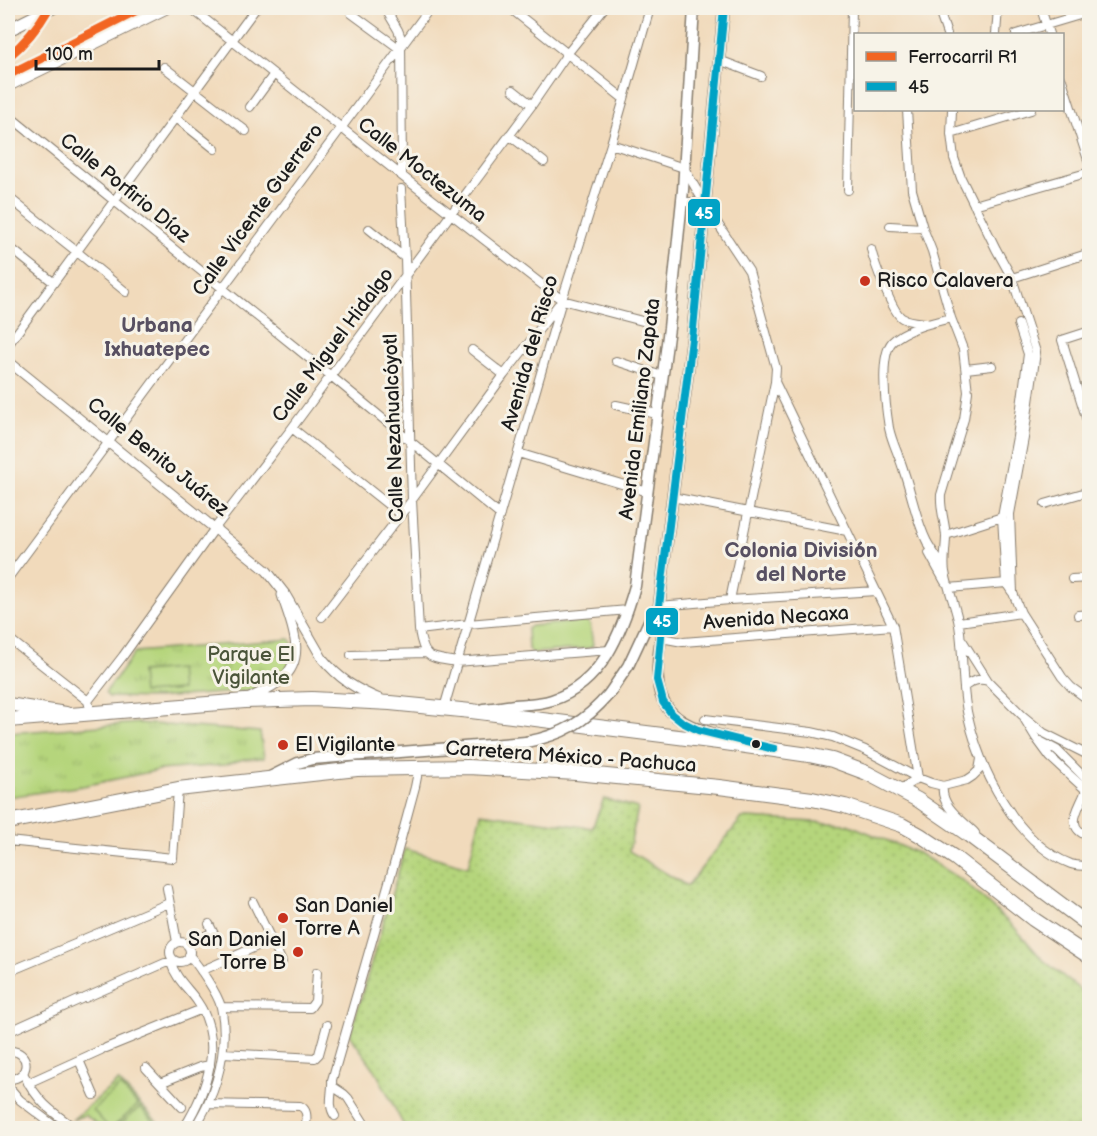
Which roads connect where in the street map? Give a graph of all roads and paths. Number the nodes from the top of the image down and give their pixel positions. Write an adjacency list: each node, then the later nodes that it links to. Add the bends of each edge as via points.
1 (52, 8): 18 (main road)
2 (165, 8): 30 (main road)
3 (191, 8): 23 (street, Calle Moctezuma)
4 (256, 8): 23 (street)
5 (385, 8): 24 (street, via 398,30)
6 (430, 8): 24 (street, Calle Vicente Guerrero)
7 (510, 8): 25 (street)
8 (604, 8): 25 (street, Calle Miguel Hidalgo)
9 (650, 8): 33 (street, Avenida del Risco)
10 (694, 8): 52 (main road, Avenida Emiliano Zapata)
11 (852, 8): 56 (street)
12 (938, 8): 20 (street)
13 (998, 8): 21 (street)
14 (1041, 8): 19 (street)
15 (726, 9): 26 (main road)
16 (1089, 12): 19 (street)
17 (351, 13): 24 (street)
18 (8, 30)
19 (1048, 30): 22 (street)
20 (947, 33)
21 (996, 33)
22 (1024, 33)
23 (232, 41): 28 (street, Calle Moctezuma); 31 (street)
24 (400, 49): 42 (street, Calle Vicente Guerrero); 54 (street)
25 (567, 54): 33 (street); 35 (street, Calle Miguel Hidalgo)
26 (719, 60): 29 (street); 61 (main road)
27 (164, 67): 31 (street)
28 (274, 74): 36 (street); 42 (street, Calle Moctezuma)
29 (761, 76)
30 (8, 85)
31 (195, 90): 41 (street); 43 (street)
32 (513, 90): 35 (street)
33 (624, 99): 48 (street, Avenida del Risco)
34 (1065, 99): 47 (street)
35 (532, 105): 46 (street, Calle Miguel Hidalgo)
36 (250, 107)
37 (907, 111): 64 (street, via 912,190)
38 (952, 111): 44 (street)
39 (1028, 111): 44 (street)
40 (8, 114): 58 (street, Calle Porfirio Díaz)
41 (175, 117): 49 (street); 58 (street)
42 (341, 126): 54 (street, Calle Moctezuma); 74 (street, Calle Vicente Guerrero)
43 (246, 130)
44 (951, 134): 60 (street, via 954,158)
45 (1089, 134): 47 (street)
46 (509, 135): 50 (street); 62 (street, Calle Miguel Hidalgo)
47 (1080, 136): 51 (street)
48 (611, 144): 52 (street); 76 (street, Avenida del Risco)
49 (215, 149)
50 (544, 162)
51 (1089, 166)
52 (684, 168): 59 (main road, Avenida Emiliano Zapata); 61 (street)
53 (1089, 172): 60 (street)
54 (402, 176): 62 (street, Calle Moctezuma)
55 (401, 189): 70 (street, Calle Nezahualcóyotl)
56 (848, 190)
57 (8, 197): 68 (street)
58 (114, 201): 68 (street); 74 (street, Calle Porfirio Díaz)
59 (682, 202): 61 (street); 90 (main road, Avenida Emiliano Zapata)
60 (974, 205): 72 (street)
61 (706, 206): 91 (street, via 749,270 776,369); 103 (main road)
62 (450, 214): 71 (street, Calle Miguel Hidalgo); 76 (street, Calle Moctezuma)
63 (890, 226): 64 (street)
64 (924, 228): 77 (street)
65 (369, 229): 70 (street)
66 (8, 246): 73 (street)
67 (871, 249): 79 (street, via 898,315)
68 (76, 250): 73 (street); 75 (street)
69 (1089, 253): 72 (street)
70 (405, 258): 71 (street, Calle Nezahualcóyotl)
71 (405, 277): 89 (street, Calle Miguel Hidalgo); 96 (street, Calle Nezahualcóyotl)
72 (1012, 278): 121 (street, via 1036,352 1010,514)
73 (53, 282): 82 (street)
74 (221, 288): 89 (street, Calle Porfirio Díaz); 97 (street, Calle Vicente Guerrero)
75 (126, 292)
76 (562, 300): 78 (street, Calle Moctezuma); 88 (street); 98 (street, Avenida del Risco)
77 (951, 318): 79 (street); 87 (street)
78 (650, 323)
79 (927, 324): 113 (street, via 892,342 886,352 885,385 890,430 919,523)
80 (1018, 324): 109 (street, via 1028,354)
81 (1089, 331): 95 (street, via 1062,340)
82 (8, 345)
83 (472, 350): 88 (street)
84 (8, 361): 97 (street, Calle Benito Juárez)
85 (616, 361): 90 (street)
86 (992, 366): 87 (street)
87 (966, 369): 112 (street, via 967,406 941,495)
88 (504, 375): 99 (street)
89 (331, 376): 94 (street, Calle Miguel Hidalgo); 96 (street, Calle Porfirio Díaz)
90 (662, 376): 93 (main road, Avenida Emiliano Zapata)
91 (775, 382): 106 (street); 111 (street)
92 (616, 405): 93 (street)
93 (657, 414): 102 (main road, Avenida Emiliano Zapata)
94 (292, 428): 107 (street); 110 (street, Calle Miguel Hidalgo)
95 (1089, 430)
96 (411, 441): 99 (street, Calle Porfirio Díaz); 104 (street, Calle Nezahualcóyotl)
97 (108, 443): 110 (street, Calle Benito Juárez); 114 (street, Calle Vicente Guerrero)
98 (518, 453): 102 (street); 108 (street, Avenida del Risco)
99 (439, 464): 104 (street); 108 (street, Calle Porfirio Díaz)
100 (904, 485): 119 (street, via 924,544)
101 (1089, 491): 105 (street)
102 (648, 492): 124 (main road, Avenida Emiliano Zapata)
103 (672, 496): 106 (street); 123 (main road)
104 (412, 500): 107 (street); 132 (street, Calle Nezahualcóyotl)
105 (1045, 504)
106 (748, 511): 111 (street); 122 (street)
107 (401, 514): 128 (street)
108 (500, 515): 130 (street, Avenida del Risco)
109 (1002, 517): 112 (street); 117 (street)
110 (215, 528): 118 (street, Calle Benito Juárez, via 267,571); 146 (street, Calle Miguel Hidalgo)
111 (847, 531): 120 (street)
112 (946, 535): 113 (street)
113 (945, 571): 119 (street)
114 (8, 578)
115 (1089, 578): 116 (street)
116 (1072, 579)
117 (1006, 583): 119 (street); 121 (street)
118 (280, 587): 142 (street, Calle Benito Juárez, via 294,631 293,664 281,681); 144 (street, Calle Benito Juárez, via 322,658 340,678)
119 (949, 588): 129 (street)
120 (876, 591): 122 (street, Avenida Necaxa); 131 (street)
121 (1012, 593): 125 (street)
122 (730, 600): 123 (street, Avenida Necaxa)
123 (659, 608): 134 (main road); 159 (main road, bridge, via 609,694 587,717 568,729 526,741 312,759)
124 (628, 610): 130 (street); 136 (main road, Avenida Emiliano Zapata)
125 (1021, 613): 129 (street); 143 (street, via 1062,677)
126 (1089, 614): 127 (street)
127 (1078, 615)
128 (322, 617)
129 (959, 622): 135 (street)
130 (468, 624): 132 (street); 139 (street, Avenida del Risco)
131 (893, 626): 134 (street, Avenida Necaxa, via 683,642); 158 (street)
132 (419, 630): 137 (street, Calle Nezahualcóyotl)
133 (8, 638): 146 (street)
134 (662, 638): 154 (main road, via 657,680 663,702 672,714 698,730)
135 (961, 638): 140 (street); 141 (street)
136 (610, 650): 139 (street); 148 (main road, Avenida Emiliano Zapata, via 585,682 552,701)
137 (426, 653): 138 (street); 139 (street)
138 (351, 655)
139 (456, 662): 147 (street, Avenida del Risco)
140 (988, 681): 141 (street, via 976,680); 150 (street)
141 (964, 687): 156 (street, via 967,715)
142 (244, 701): 144 (highway, Carretera México - Pachuca); 146 (highway, Carretera México - Pachuca, via 167,708)
143 (1089, 701)
144 (390, 703): 147 (highway, Carretera México - Pachuca)
145 (8, 704): 149 (main road)
146 (89, 707): 149 (highway, Carretera México - Pachuca)
147 (444, 708): 148 (highway, Carretera México - Pachuca)
148 (471, 711): 154 (highway, Carretera México - Pachuca)
149 (73, 714): 152 (highway, Carretera México - Pachuca)
150 (1022, 715): 153 (street); 155 (street, via 1044,733)
151 (705, 719): 158 (street, via 833,736)
152 (8, 720)
153 (1036, 738): 160 (street, via 1057,750); 165 (street, via 1050,757 1086,789 1074,822 1081,834)
154 (774, 749): 163 (highway, Carretera México - Pachuca, via 832,760)
155 (1089, 756)
156 (981, 759): 161 (street, via 974,777); 168 (street, via 1026,833 1054,856 1074,865)
157 (419, 767): 159 (highway, Carretera México - Pachuca, via 357,769); 180 (highway, Carretera México - Pachuca, via 576,773 731,788 845,806 902,825 936,845); 201 (street)
158 (918, 778): 161 (street); 163 (street)
159 (265, 780): 162 (highway, Carretera México - Pachuca)
160 (1089, 783)
161 (944, 786): 167 (street, via 948,806)
162 (178, 789): 164 (highway, Carretera México - Pachuca); 166 (street, via 173,858)
163 (899, 790): 167 (highway, Carretera México - Pachuca)
164 (8, 822): 166 (street)
165 (1089, 837)
166 (8, 845)
167 (1000, 858): 173 (highway, Carretera México - Pachuca)
168 (1089, 866)
169 (166, 888): 171 (street)
170 (253, 902): 175 (street)
171 (168, 903): 176 (street); 184 (street)
172 (209, 924): 174 (street)
173 (1089, 926)
174 (213, 932): 177 (street); 178 (street)
175 (270, 940): 182 (street); 183 (street)
176 (177, 942): 178 (street); 181 (street, via 171,946)
177 (218, 942)
178 (187, 945): 179 (street)
179 (189, 956): 181 (street); 183 (street)
180 (1089, 957)
181 (172, 961): 187 (street, via 176,974); 191 (street)
182 (282, 962)
183 (201, 971): 186 (street)
184 (8, 972)
185 (317, 972): 186 (street, via 315,1001 310,1008)
186 (221, 1007): 188 (street)
187 (202, 1009): 189 (street); 194 (street)
188 (222, 1016): 189 (street); 193 (street)
189 (207, 1021): 195 (street, via 212,1039)
190 (327, 1024): 193 (street, via 315,1058)
191 (8, 1032)
192 (8, 1051): 197 (street, via 22,1055)
193 (223, 1053): 204 (street)
194 (79, 1060): 199 (street); 203 (street)
195 (210, 1065): 200 (street); 207 (street)
196 (146, 1068): 200 (street)
197 (24, 1073): 198 (street); 199 (street)
198 (8, 1079)
199 (28, 1083): 209 (street, via 41,1102)
200 (160, 1083): 205 (street)
201 (332, 1086): 206 (street, via 331,1108); 212 (street, via 348,1098)
202 (9, 1090): 208 (street)
203 (94, 1095)
204 (208, 1104): 207 (street); 211 (street, via 300,1106 307,1112)
205 (182, 1107)
206 (335, 1116)
207 (195, 1123): 210 (street)
208 (57, 1128)
209 (75, 1128)
210 (184, 1128)
211 (306, 1128)
212 (367, 1128)

